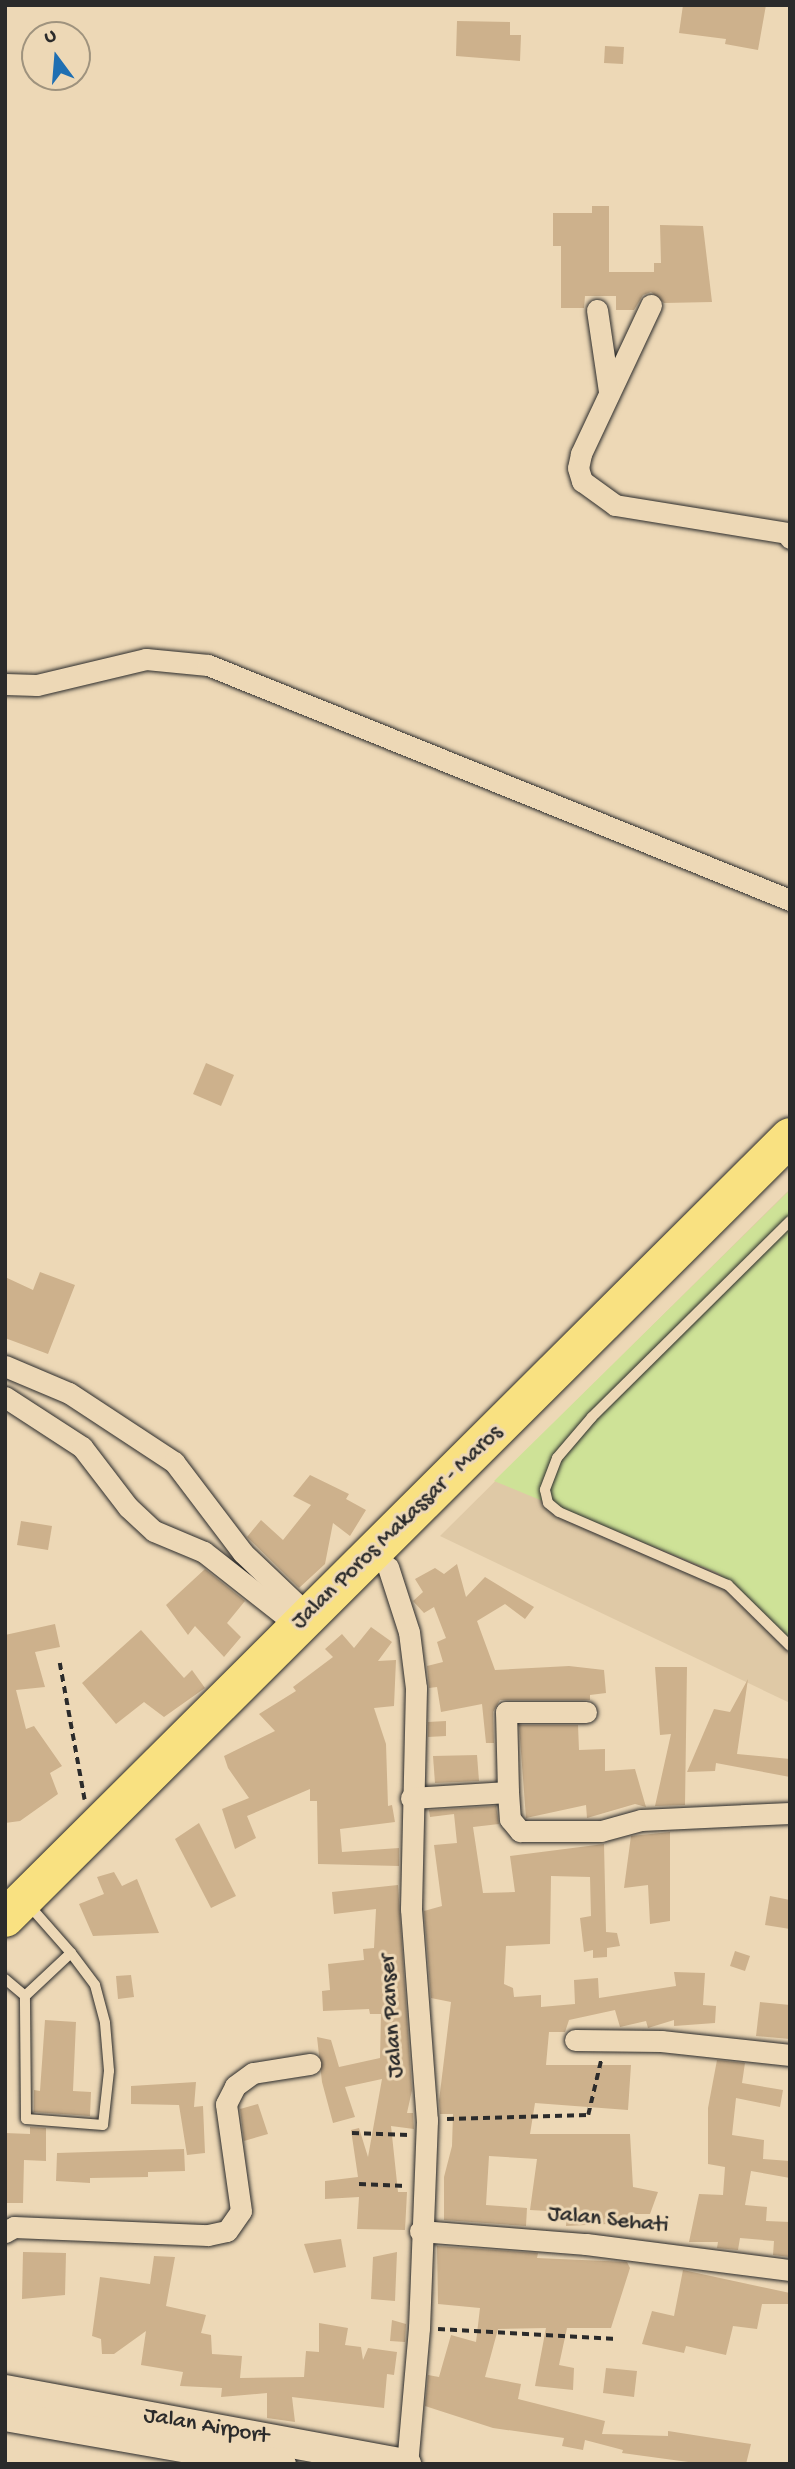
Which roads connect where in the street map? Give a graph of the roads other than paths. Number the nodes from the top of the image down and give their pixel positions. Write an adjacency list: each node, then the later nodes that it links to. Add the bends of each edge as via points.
1 (651, 305): 3 (street)
2 (597, 310): 3 (street)
3 (609, 391): 4 (street, via 578,468 593,492 615,505 646,512)
4 (789, 534)
5 (5, 684): 6 (street, via 37,685 146,659 208,665)
6 (790, 900)
7 (790, 1137): 13 (highway, Jalan Poros Makassar - Maros, via 486,1443)
8 (790, 1170): 12 (highway, Jalan Poros Makassar - Maros)
9 (790, 1221): 14 (lane, via 592,1417 556,1458 545,1490 548,1503 559,1512 728,1585)
10 (5, 1366): 13 (street, via 69,1393 174,1462 243,1553)
11 (5, 1397): 13 (street, via 82,1447 128,1507 154,1531 204,1552)
12 (388, 1567): 17 (street, Jalan Panser, via 414,1655); 19 (highway, Jalan Poros Makassar - Maros)
13 (302, 1620): 19 (highway, Jalan Poros Makassar - Maros, via 91,1833)
14 (790, 1646)
15 (586, 1712): 16 (street, via 506,1712)
16 (508, 1792): 17 (street); 18 (street, via 510,1819 520,1831 601,1830 642,1820)
17 (411, 1798): 27 (street, Jalan Panser, via 411,1909 426,2128)
18 (790, 1813)
19 (20, 1915): 20 (highway, Jalan Poros Makassar - Maros); 21 (lane)
20 (5, 1942)
21 (71, 1953): 23 (lane); 23 (lane, via 95,1985 105,2023 106,2123 26,2119)
22 (5, 1979): 23 (lane)
23 (25, 1996)
24 (575, 2040): 25 (street)
25 (790, 2055)
26 (310, 2064): 28 (street, via 253,2073 235,2086 226,2104 241,2211 227,2231 208,2235 14,2227)
27 (420, 2231): 29 (street, Jalan Sehati, via 586,2244); 35 (street, Jalan Panser, via 419,2328)
28 (5, 2232)
29 (790, 2270)
30 (5, 2390): 33 (street, Jalan Airport)
31 (5, 2416): 32 (street, Jalan Airport)
32 (182, 2455): 34 (street, Jalan Airport)
33 (363, 2460): 35 (street, Jalan Airport)
34 (281, 2464)
35 (406, 2464)

